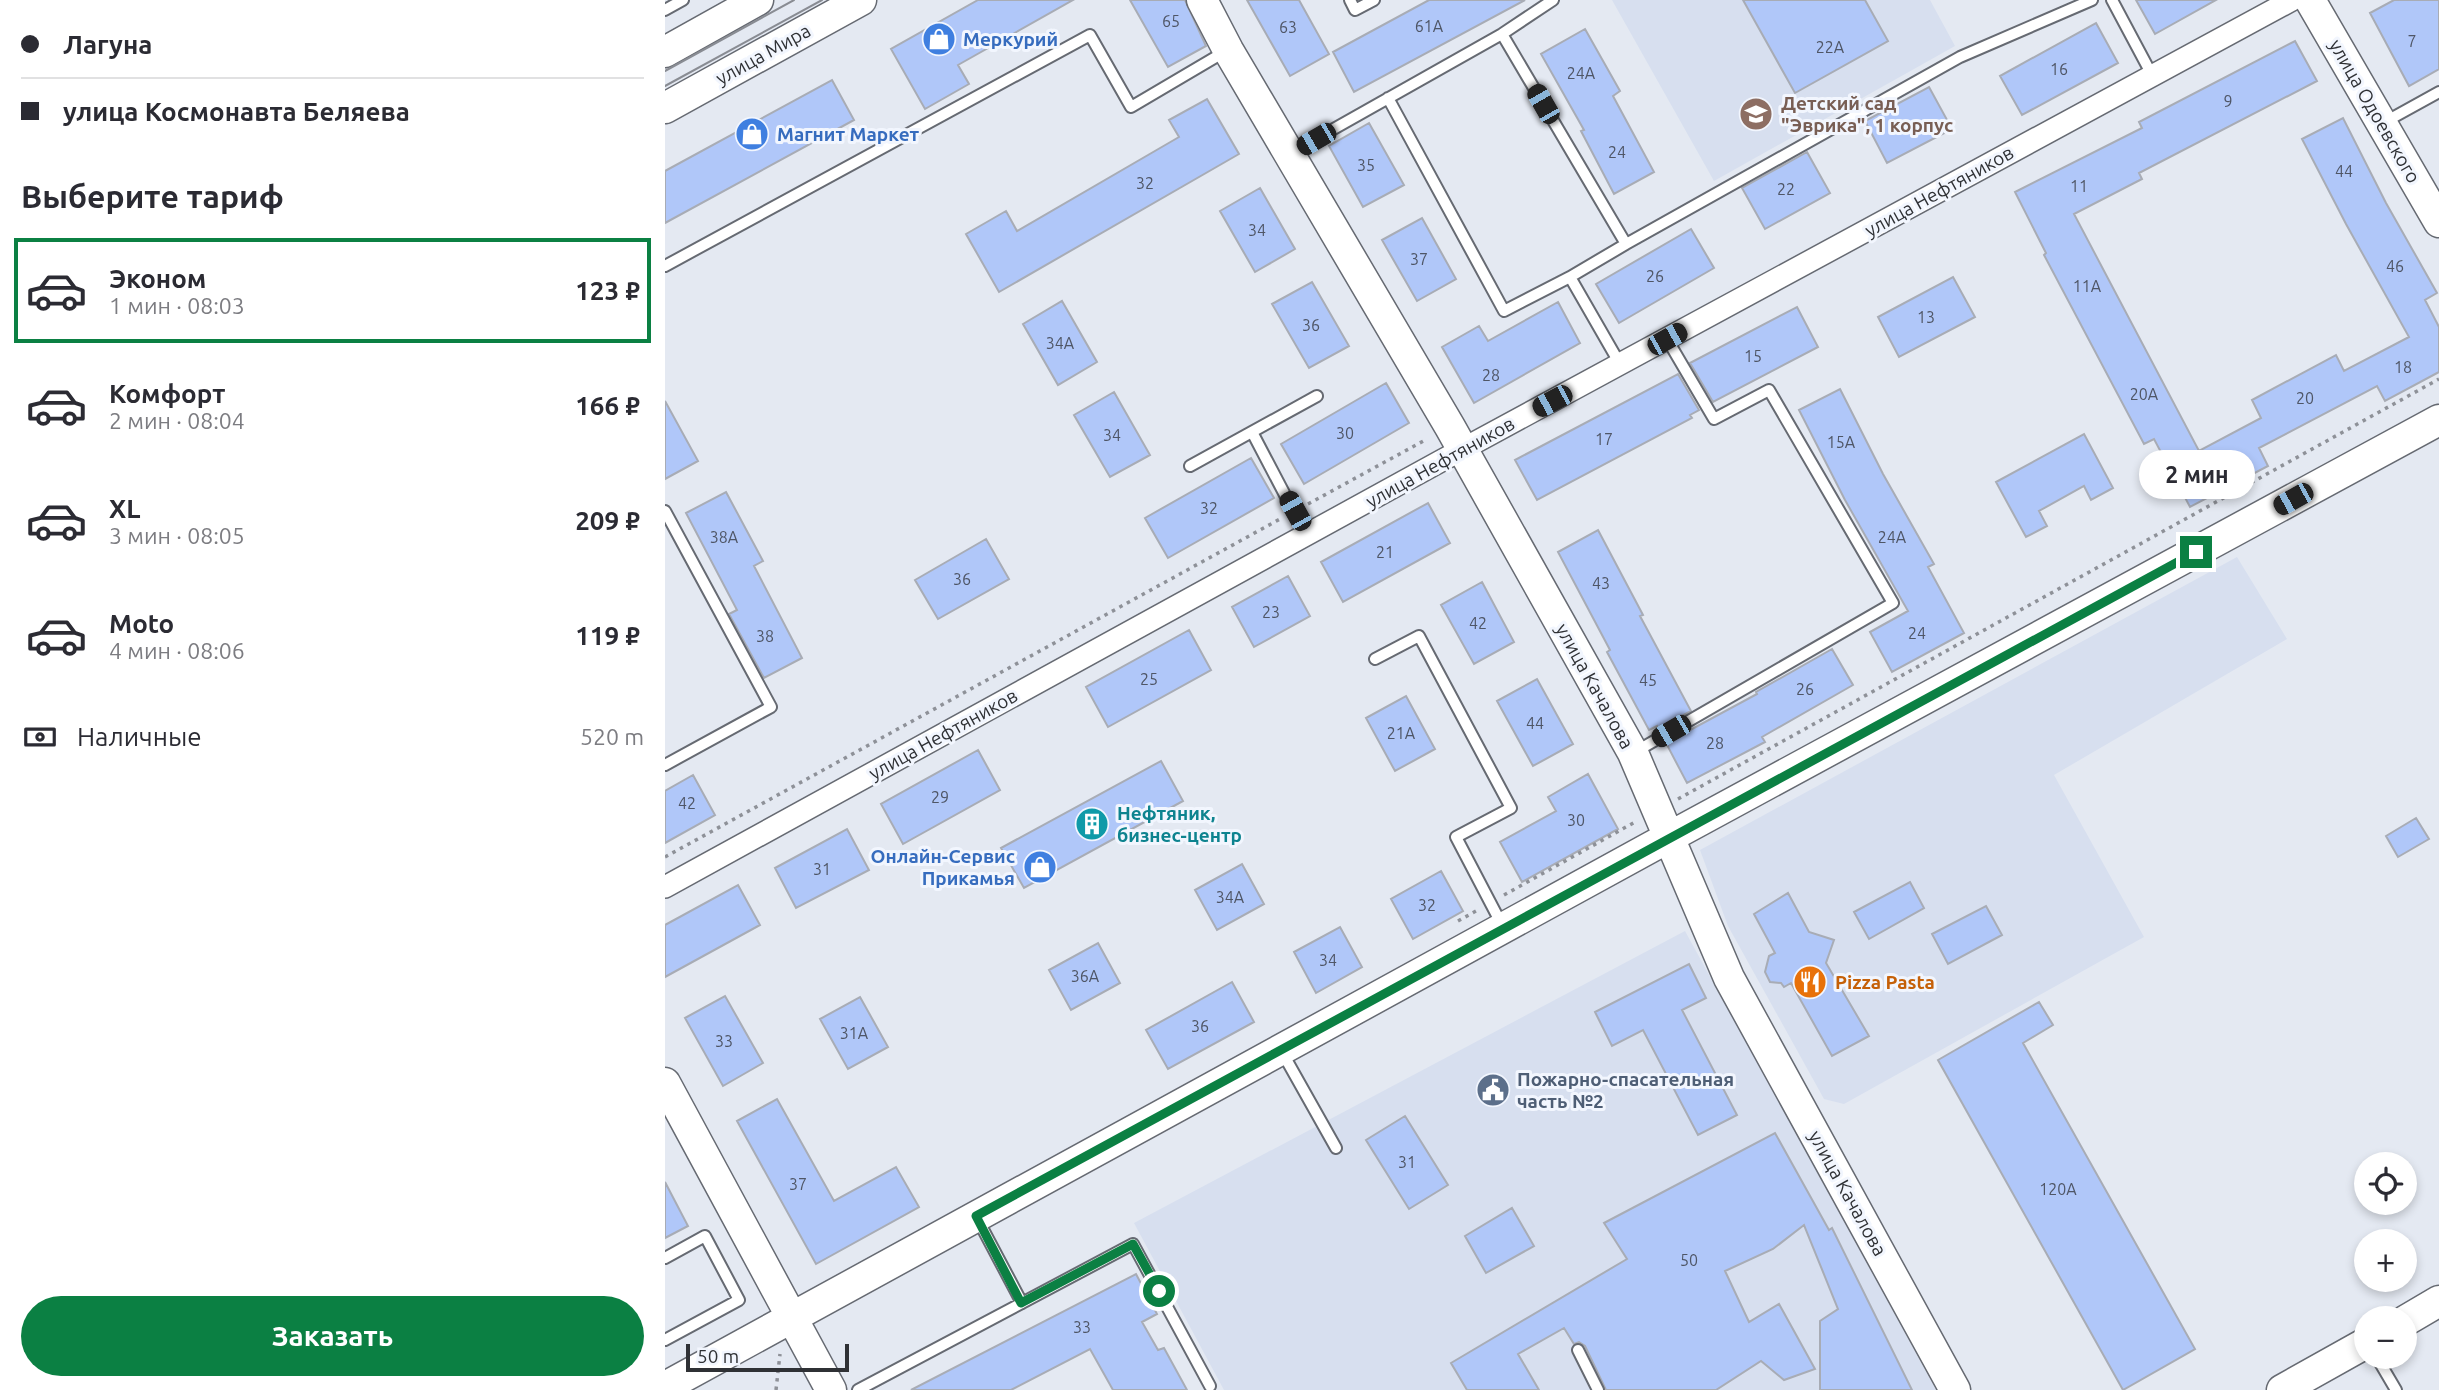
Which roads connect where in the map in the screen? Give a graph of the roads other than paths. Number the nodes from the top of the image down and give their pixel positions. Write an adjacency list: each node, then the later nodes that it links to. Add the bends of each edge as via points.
1 (683, 0): 12 (lane)
2 (861, 0): 19 (street, улица Мира)
3 (1202, 0): 14 (street, улица Качалова)
4 (1350, 0): 5 (lane, via 1355,10)
5 (1374, 0)
6 (1553, 0): 13 (lane)
7 (2092, 0): 23 (lane, via 1960,57)
8 (2112, 0): 16 (lane)
9 (2292, 0): 16 (street, улица Нефтяников)
10 (2310, 0): 20 (street, улица Одоевского)
11 (740, 4): 15 (street)
12 (665, 10)
13 (1502, 34): 18 (lane); 23 (lane)
14 (1228, 50): 21 (street, улица Качалова); 24 (lane, via 1131,107 1090,36)
15 (665, 52)
16 (2152, 75): 26 (street, улица Нефтяников)
17 (2439, 92): 20 (lane)
18 (1388, 98): 21 (lane); 25 (lane, via 1504,311)
19 (665, 108)
20 (2382, 124): 22 (street, улица Одоевского)
21 (1289, 154): 31 (street, улица Качалова)
22 (2439, 222)
23 (1626, 244): 25 (lane)
24 (665, 266)
25 (1570, 277): 27 (lane)
26 (1667, 339): 27 (street, улица Нефтяников); 36 (lane, via 1714,419 1769,390 1893,603)
27 (1620, 364): 31 (street, улица Нефтяников)
28 (1317, 396): 30 (lane)
29 (2439, 420): 38 (street)
30 (1252, 432): 32 (lane); 34 (lane)
31 (1462, 449): 34 (street, улица Нефтяников); 36 (street, улица Качалова)
32 (1190, 466)
33 (665, 512): 37 (lane, via 771,707)
34 (1306, 535): 39 (street, улица Нефтяников)
35 (1375, 659): 40 (lane, via 1419,636 1511,808 1456,837)
36 (1633, 753): 38 (street, улица Качалова)
37 (665, 765)
38 (1670, 838): 40 (street); 59 (street, улица Качалова, via 1729,978)
39 (665, 887)
40 (1504, 928): 41 (street)
41 (1280, 1050): 43 (lane); 44 (street)
42 (665, 1083): 49 (street)
43 (1336, 1148)
44 (976, 1216): 47 (lane); 49 (street)
45 (665, 1258): 50 (lane, via 705,1236 739,1300)
46 (2439, 1301): 48 (street)
47 (1021, 1303): 55 (lane, via 1133,1244); 57 (lane)
48 (2417, 1314)
49 (791, 1316): 54 (street); 56 (street)
50 (665, 1340)
51 (1577, 1350): 58 (lane)
52 (2354, 1350): 60 (street)
53 (2384, 1369): 61 (lane)
54 (666, 1385)
55 (1210, 1386)
56 (831, 1390)
57 (858, 1390)
58 (1598, 1390)
59 (1955, 1390)
60 (2282, 1390)
61 (2396, 1390)

